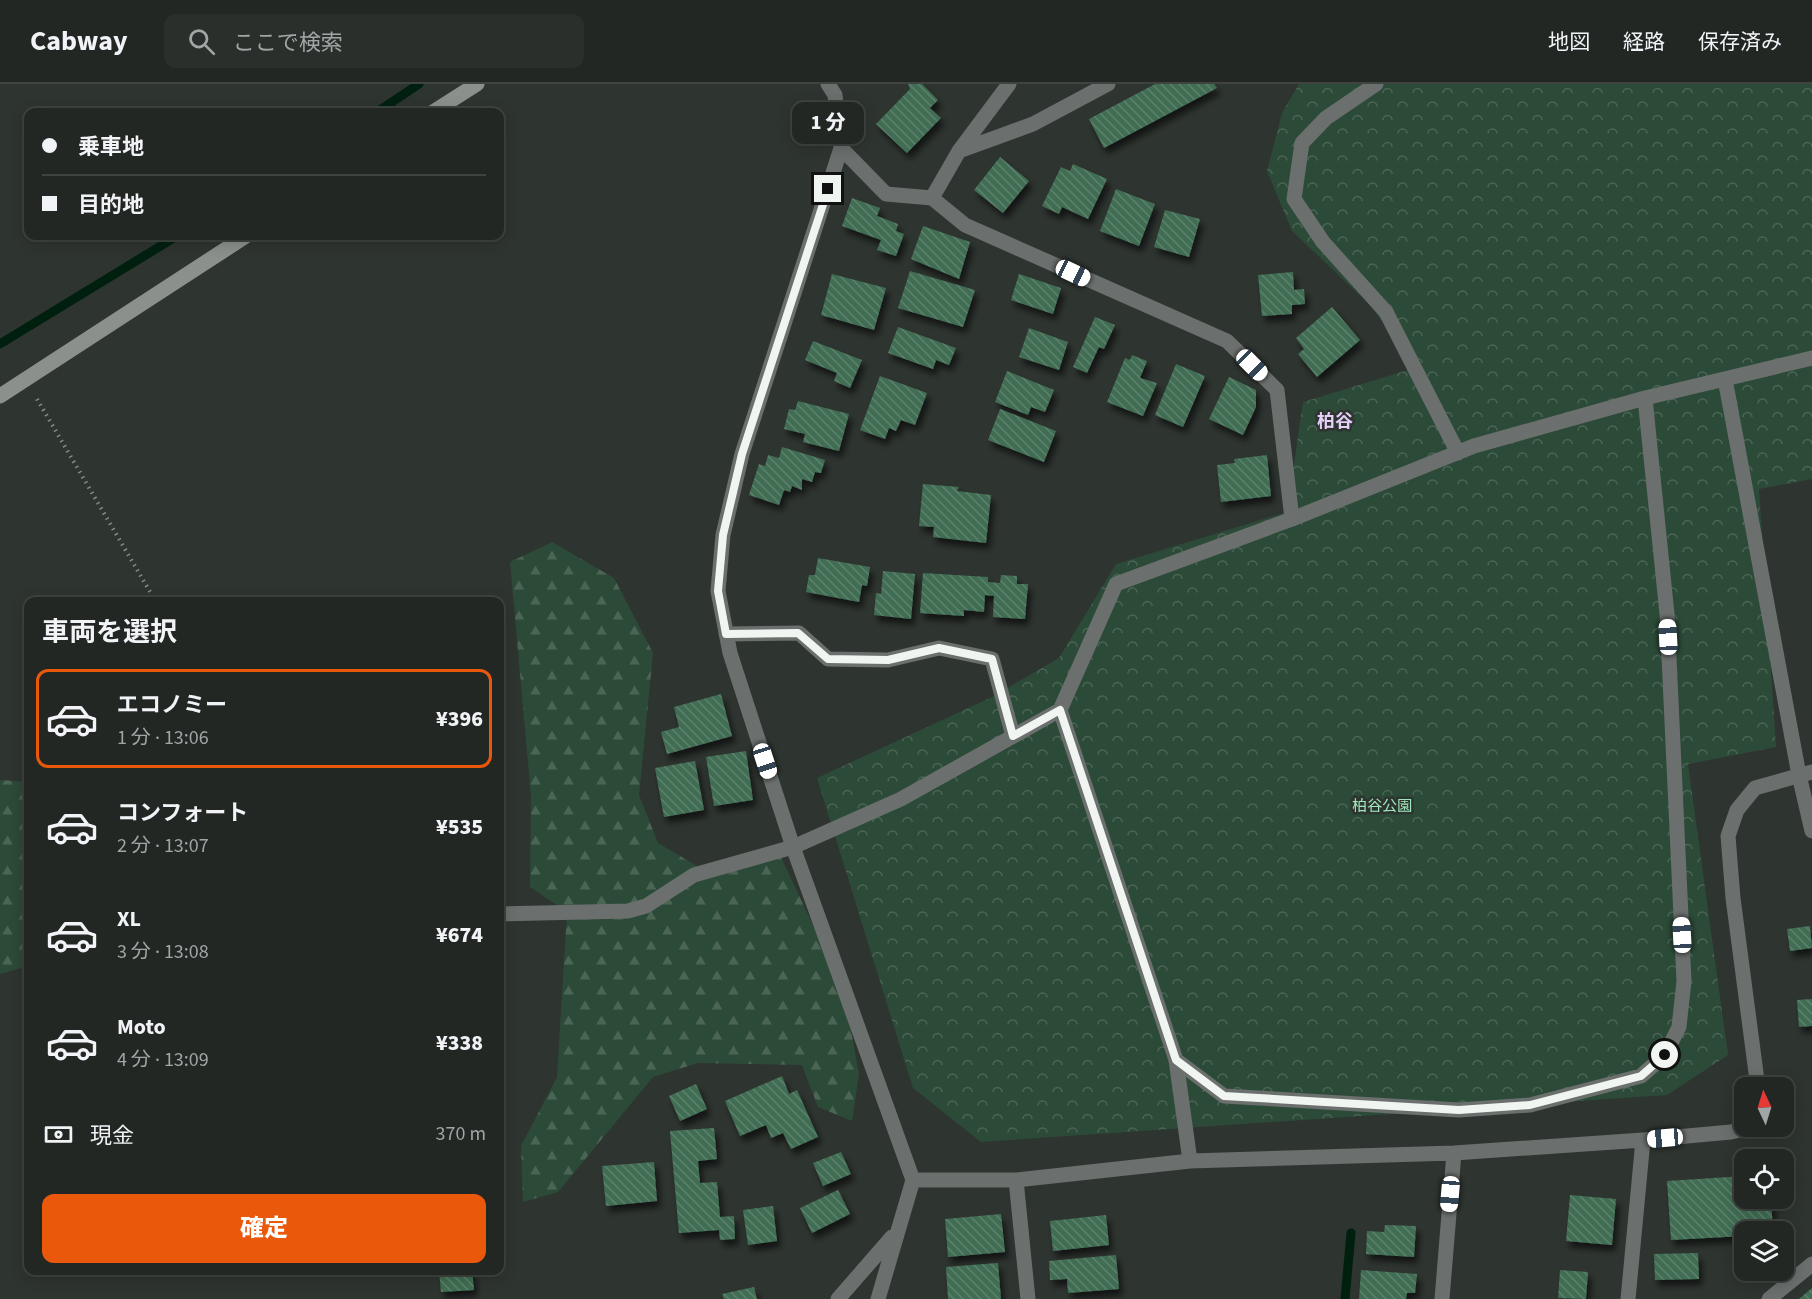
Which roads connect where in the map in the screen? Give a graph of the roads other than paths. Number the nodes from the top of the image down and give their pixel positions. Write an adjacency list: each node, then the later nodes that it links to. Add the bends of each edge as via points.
1 (477, 84): 6 (street)
2 (828, 84): 7 (street, via 835,95)
3 (1009, 84): 8 (street)
4 (1108, 84): 8 (street, via 1033,124)
5 (1376, 84): 15 (street, via 1326,118 1302,143 1294,200 1323,242 1386,312)
6 (439, 108)
7 (841, 148): 9 (street, via 886,194); 17 (street, via 742,454 723,535 718,591)
8 (959, 151): 9 (street)
9 (932, 198): 16 (street, via 965,225 1227,341 1277,390)
10 (240, 240): 13 (street)
11 (1812, 358): 12 (street)
12 (1725, 379): 14 (street); 20 (street)
13 (0, 396)
14 (1645, 398): 15 (street); 24 (street, via 1667,614 1684,981 1678,1027 1665,1055 1641,1076 1530,1105 1459,1110 1224,1096)
15 (1458, 453): 16 (street)
16 (1292, 519): 18 (street, via 1116,584)
17 (726, 634): 19 (street, via 798,633 828,659 888,660 939,648 992,659); 22 (street)
18 (1060, 710): 19 (street); 24 (street)
19 (1013, 736): 22 (street, via 901,799)
20 (1805, 774): 21 (street); 25 (street, via 1755,788 1737,810 1728,836)
21 (1812, 831)
22 (793, 847): 23 (street, via 694,875 646,906 628,911); 30 (street)
23 (504, 914)
24 (1176, 1060): 29 (street)
25 (1757, 1077)
26 (1734, 1131): 27 (street)
27 (1643, 1140): 28 (street); 38 (street)
28 (1454, 1153): 29 (street); 37 (street)
29 (1190, 1161): 31 (street)
30 (913, 1180): 31 (street); 32 (street)
31 (1016, 1180): 36 (street)
32 (896, 1233): 34 (street); 35 (street)
33 (1812, 1264): 39 (street)
34 (838, 1299)
35 (878, 1299)
36 (1028, 1299)
37 (1442, 1299)
38 (1628, 1299)
39 (1769, 1299)

